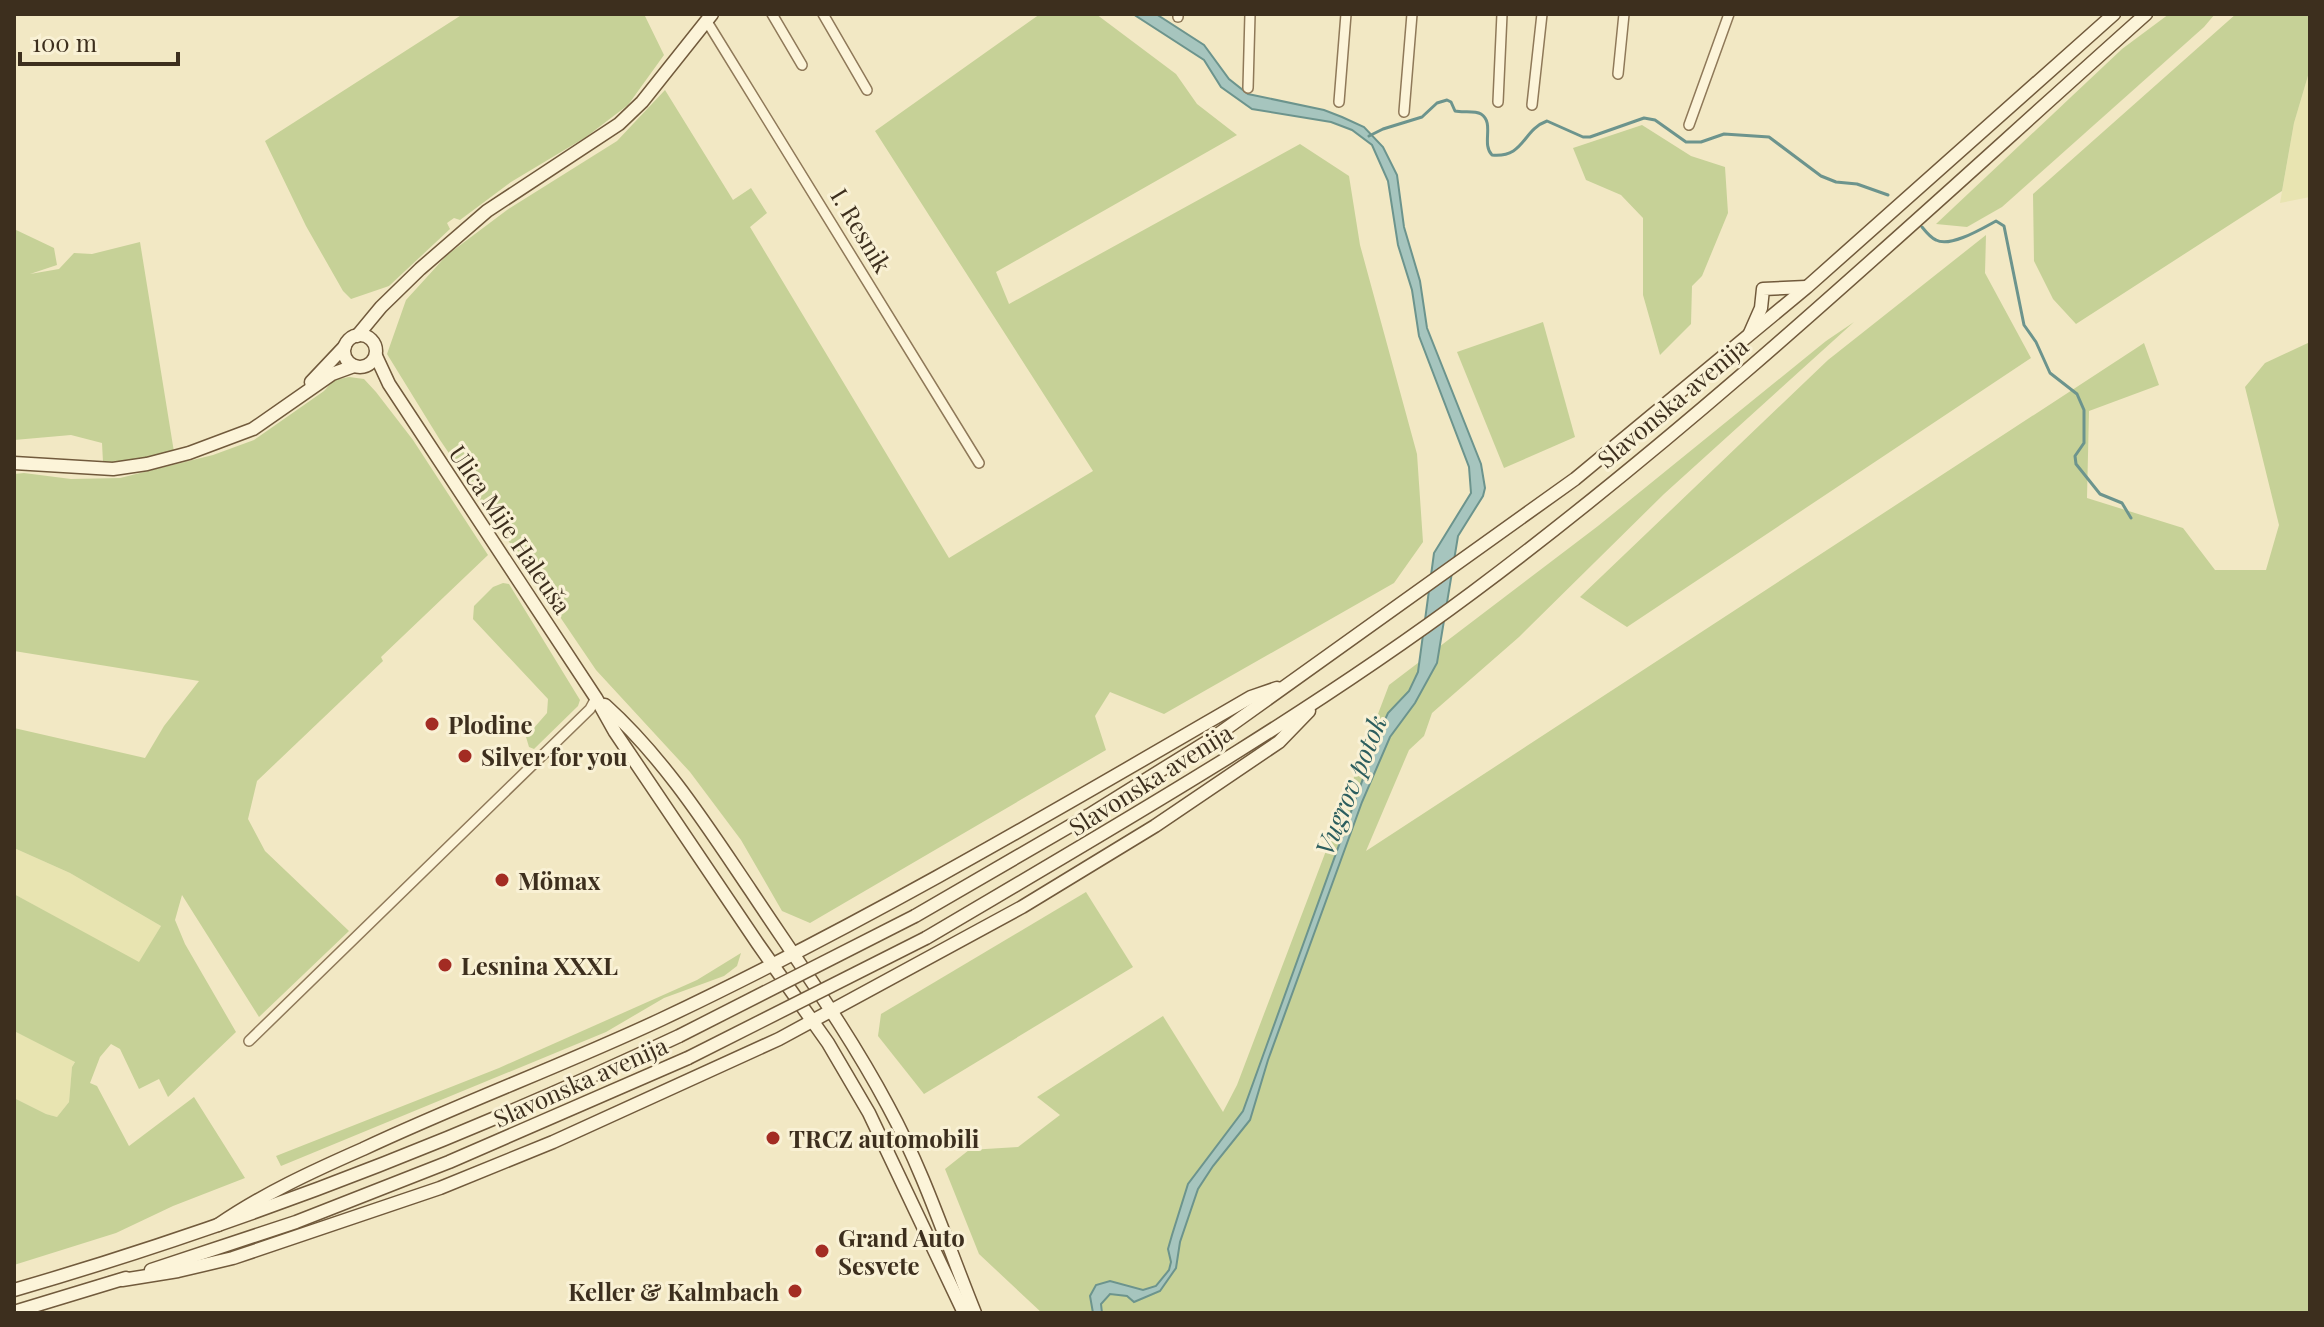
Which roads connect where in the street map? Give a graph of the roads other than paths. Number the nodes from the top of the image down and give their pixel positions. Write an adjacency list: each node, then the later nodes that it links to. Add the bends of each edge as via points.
1 (772, 14): 13 (street)
2 (823, 14): 16 (street)
3 (1250, 14): 15 (street)
4 (1346, 14): 17 (street)
5 (1412, 14): 20 (street)
6 (1502, 14): 18 (street)
7 (1542, 14): 19 (street)
8 (1624, 14): 14 (street)
9 (1729, 14): 21 (street)
10 (2114, 14): 22 (main road, Slavonska avenija)
11 (2146, 14): 35 (main road, Slavonska avenija, via 1595,496 1476,590)
12 (709, 17): 23 (main road, I. Resnik, via 619,124 487,211); 32 (street, I. Resnik)
13 (802, 65)
14 (1618, 74)
15 (1248, 88)
16 (867, 90)
17 (1339, 102)
18 (1498, 102)
19 (1532, 105)
20 (1404, 112)
21 (1689, 125)
22 (1807, 287): 25 (main road, Slavonska avenija); 25 (main road, via 1763,289)
23 (398, 290): 24 (main road, I. Resnik); 27 (main road, I. Resnik, via 380,320)
24 (357, 336): 26 (main road); 27 (main road, via 366,336)
25 (1749, 336): 33 (main road, Slavonska avenija, via 1575,479)
26 (346, 345): 28 (main road, via 346,360); 30 (main road)
27 (375, 349): 28 (main road, via 370,365); 29 (main road, Ulica Mije Haleuša)
28 (357, 367): 29 (main road, Ulica Mije Haleuša); 30 (main road, via 332,374)
29 (389, 384): 34 (main road, Ulica Mije Haleuša)
30 (299, 397): 31 (main road, via 229,440 147,464 101,469)
31 (14, 463)
32 (979, 463)
33 (1294, 682): 36 (main road, via 1251,697 1009,838); 41 (main road, Slavonska avenija, bridge, via 1089,815 915,916 679,1036 441,1142)
34 (596, 698): 36 (main road, Ulica Mije Haleuša, via 678,785); 37 (main road, Ulica Mije Haleuša); 40 (street)
35 (1316, 702): 38 (main road, via 1279,742 1155,826); 42 (main road, Slavonska avenija, bridge, via 926,938 688,1058 449,1162 296,1222)
36 (792, 954): 37 (main road); 38 (main road, Ulica Mije Haleuša)
37 (773, 964): 39 (main road, Ulica Mije Haleuša); 41 (main road, via 659,1020 320,1168)
38 (833, 1011): 39 (main road); 47 (main road, Ulica Mije Haleuša, via 890,1109)
39 (813, 1022): 42 (main road, via 440,1188 233,1258); 46 (main road, Ulica Mije Haleuša, via 869,1113)
40 (249, 1041)
41 (218, 1225): 43 (main road, Slavonska avenija)
42 (122, 1280): 44 (main road, Slavonska avenija)
43 (14, 1290)
44 (45, 1308): 45 (main road, Slavonska avenija)
45 (14, 1312)
46 (964, 1313)
47 (975, 1313)

